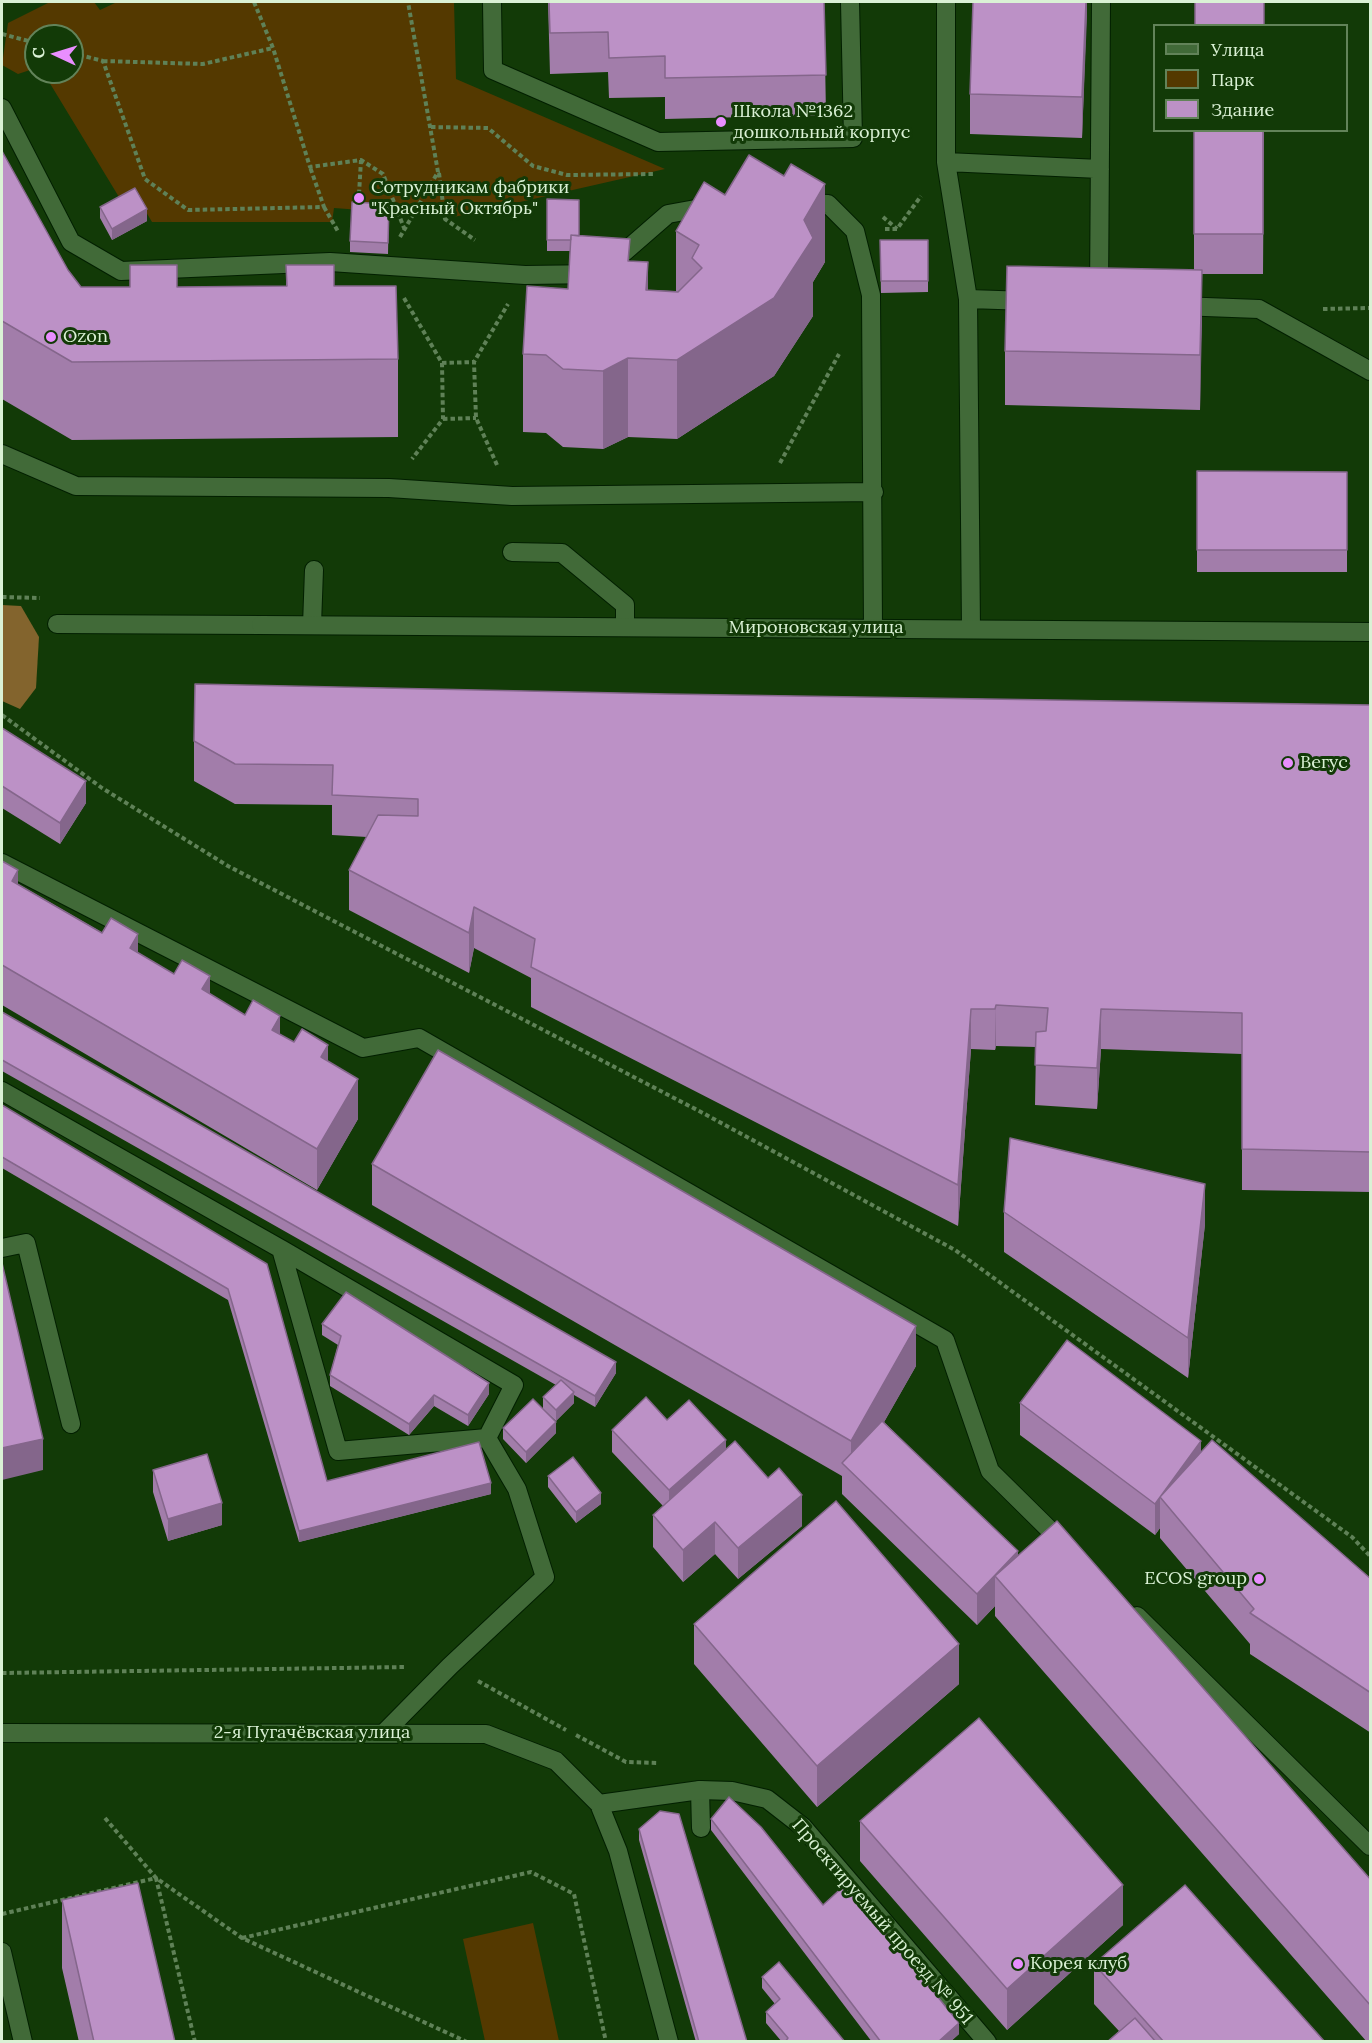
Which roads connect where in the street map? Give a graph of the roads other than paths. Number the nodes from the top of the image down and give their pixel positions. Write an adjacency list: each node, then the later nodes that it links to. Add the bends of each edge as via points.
1 (492, 2): 2 (street, via 493,70 658,142 853,138)
2 (850, 2)
3 (946, 2): 6 (street)
4 (1101, 2): 7 (street)
5 (2, 108): 8 (street, via 71,242 121,271 330,262 525,275 599,274 668,214)
6 (946, 162): 7 (street); 10 (street)
7 (1100, 169): 12 (street)
8 (734, 201)
9 (781, 201): 16 (street, via 828,204 855,231 871,295)
10 (968, 299): 11 (street); 23 (street)
11 (1051, 302)
12 (1098, 304)
13 (1167, 306): 14 (street, via 1259,309)
14 (1371, 371)
15 (2, 454): 16 (street, via 76,486 389,488 512,496)
16 (874, 492): 22 (street)
17 (512, 552): 21 (street, via 562,553 625,605)
18 (314, 570): 20 (street)
19 (57, 624): 20 (street, Мироновская улица)
20 (312, 625): 21 (street, Мироновская улица)
21 (625, 627): 22 (street, Мироновская улица)
22 (873, 628): 23 (street, Мироновская улица)
23 (970, 629): 24 (street, Мироновская улица)
24 (1371, 632)
25 (2, 863): 31 (street, via 363,1048 419,1038 945,1340 990,1471)
26 (2, 1091): 28 (street)
27 (2, 1248): 29 (street, via 26,1243)
28 (281, 1250): 30 (street, via 514,1385); 30 (street, via 338,1451)
29 (71, 1424)
30 (487, 1438): 34 (street, via 517,1489 545,1577)
31 (1074, 1554)
32 (1125, 1604): 38 (street)
33 (2, 1732): 34 (street, 2-я Пугачёвская улица)
34 (384, 1733): 36 (street, 2-я Пугачёвская улица, via 486,1734 556,1761)
35 (700, 1791): 36 (street, Проектируемый проезд № 951); 37 (street); 43 (street, Проектируемый проезд № 951, via 732,1791 767,1799 803,1827)
36 (599, 1804): 42 (street, via 618,1851)
37 (701, 1828)
38 (1371, 1846)
39 (2, 1952): 40 (street)
40 (10, 2024): 41 (street)
41 (23, 2042)
42 (669, 2042)
43 (987, 2042)

